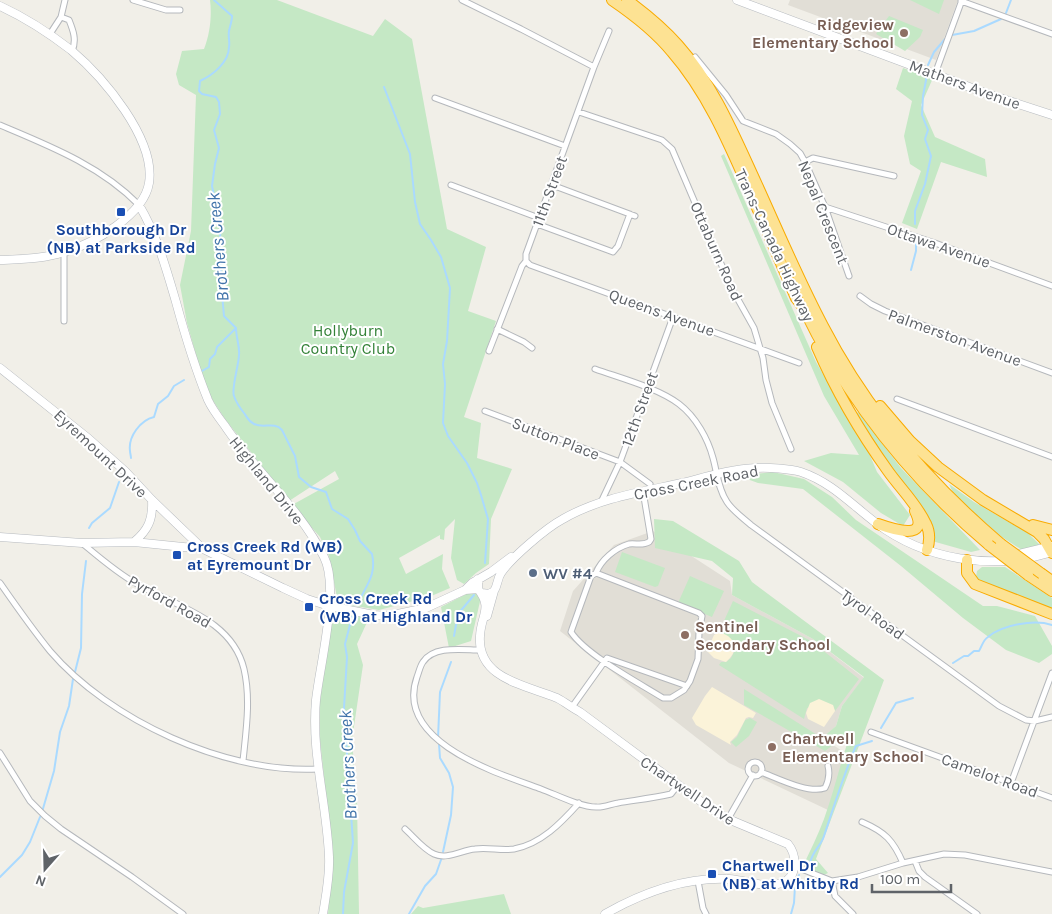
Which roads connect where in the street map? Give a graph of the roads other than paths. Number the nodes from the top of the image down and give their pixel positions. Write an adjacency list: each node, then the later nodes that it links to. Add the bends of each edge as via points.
1 (65, 0): 10 (street)
2 (133, 0): 9 (street, via 166,10)
3 (462, 0): 16 (street)
4 (612, 0): 37 (highway, Trans-Canada Highway, via 660,39 700,90 730,146)
5 (628, 0): 33 (highway, Trans-Canada Highway, via 667,33 708,86 731,127)
6 (737, 0): 17 (street, Mathers Avenue)
7 (962, 1): 13 (street); 17 (street)
8 (0, 6): 12 (street)
9 (180, 10)
10 (61, 17): 12 (street); 14 (street, via 69,20 73,30 75,44)
11 (609, 30): 16 (street, 11th Street)
12 (50, 34): 14 (street)
13 (1052, 34)
14 (72, 51): 27 (street, via 115,97 142,140 147,155 149,183)
15 (695, 57): 23 (street, Nepal Crescent, via 743,121 776,134 790,144)
16 (594, 67): 19 (street, 11th Street)
17 (935, 74): 20 (street, Mathers Avenue)
18 (435, 98): 22 (street)
19 (579, 112): 22 (street, 11th Street); 42 (street, Ottaburn Road, via 662,140 672,149 732,287 754,328)
20 (1052, 115)
21 (0, 125): 27 (street, via 87,164 128,193)
22 (565, 146): 26 (street, 11th Street)
23 (805, 162): 24 (street, via 814,158); 28 (street, Nepal Crescent)
24 (894, 176)
25 (452, 185): 29 (street)
26 (552, 185): 29 (street, 11th Street); 29 (street, via 632,215 613,252)
27 (139, 205): 30 (street, via 124,220 94,240); 81 (street, Highland Drive, via 161,250 191,354 209,403 235,441 314,538 326,559 331,592)
28 (825, 207): 34 (street, Nepal Crescent); 35 (street, Ottawa Avenue)
29 (538, 221): 32 (street, 11th Street)
30 (64, 252): 31 (street); 39 (street)
31 (0, 260)
32 (526, 261): 38 (street, Queens Avenue); 40 (street, 11th Street)
33 (797, 273): 60 (highway, via 858,377 896,426 953,479); 75 (highway, Trans-Canada Highway, bridge, via 844,363 889,429 942,489 1002,544)
34 (849, 276)
35 (1052, 286)
36 (860, 296): 47 (street, Palmerston Avenue, via 885,311)
37 (796, 298): 56 (highway, via 838,391); 80 (highway, Trans-Canada Highway, bridge, via 846,385 908,466 988,545)
38 (673, 317): 42 (street, Queens Avenue); 48 (street, 12th Street)
39 (64, 321)
40 (497, 329): 41 (street); 43 (street, 11th Street)
41 (532, 348)
42 (760, 348): 44 (street, Queens Avenue); 51 (street, Ottaburn Road, via 772,403)
43 (489, 350)
44 (799, 363)
45 (0, 368): 58 (street, Eyremount Drive, via 89,439 135,480)
46 (595, 369): 48 (street, Tyrol Road)
47 (1052, 373)
48 (646, 388): 53 (street, 12th Street); 54 (street, Tyrol Road, via 679,404 694,419 705,437)
49 (897, 399): 52 (street)
50 (486, 411): 53 (street, Sutton Place)
51 (791, 449)
52 (1052, 457)
53 (620, 462): 55 (street, Sutton Place); 59 (street, 12th Street)
54 (717, 474): 57 (street, Cross Creek Road); 61 (street, Cross Creek Road, via 756,468 798,471 834,489); 90 (street, Tyrol Road, via 726,501 752,525 999,706 1020,718)
55 (650, 484)
56 (900, 487): 61 (highway, via 917,516 916,528 895,531); 67 (highway, via 927,526)
57 (643, 491): 59 (street, Cross Creek Road); 71 (street, via 649,542 630,544 616,550 602,562)
58 (152, 500): 65 (street, Eyremount Drive, via 150,523); 66 (street)
59 (602, 500): 69 (street, Cross Creek Road, via 562,519)
60 (1016, 519): 62 (highway); 68 (highway, via 1041,535)
61 (878, 524): 67 (street, Cross Creek Road)
62 (1052, 530)
63 (0, 537): 64 (street)
64 (82, 542): 65 (street); 93 (street, Pyrford Road, via 138,584 218,627 232,642 244,668 248,697)
65 (134, 542): 66 (street)
66 (204, 549): 81 (street)
67 (927, 550): 70 (street, Cross Creek Road)
68 (1051, 550): 70 (street, Cross Creek Road, via 1018,560)
69 (518, 554): 72 (street, Cross Creek Road); 74 (street, Cross Creek Road)
70 (967, 560): 82 (highway, via 967,573 975,584)
71 (596, 573): 85 (street, via 592,576 571,632); 87 (street, via 699,612 702,616 698,659)
72 (486, 574): 73 (street); 74 (street)
73 (478, 579): 77 (street); 78 (street)
74 (496, 581): 79 (street)
75 (1052, 581)
76 (0, 583): 93 (street, via 50,651 92,690 129,717 158,732)
77 (465, 590): 78 (street); 81 (street, via 426,608 388,616)
78 (480, 591): 79 (street, via 489,594); 83 (street, via 486,601)
79 (494, 591): 83 (street, via 491,608)
80 (1052, 591)
81 (329, 606): 95 (street, Highland Drive, via 316,701)
82 (1052, 614)
83 (482, 624): 84 (street)
84 (480, 650): 88 (street, Chartwell Drive, via 484,661 502,677); 101 (street, via 436,652 423,662 413,699 420,720 428,731 456,753)
85 (604, 661): 87 (street, via 609,658); 87 (street, via 663,698 671,698); 88 (street)
86 (1052, 673): 90 (street)
87 (687, 686)
88 (572, 707): 99 (street, Chartwell Drive)
89 (1052, 717): 90 (street, Tyrol Road)
90 (1035, 720): 98 (street)
91 (871, 732): 98 (street, Camelot Road)
92 (0, 753): 111 (street, via 30,801 44,816)
93 (243, 761): 95 (street, via 270,767)
94 (828, 766): 96 (street, via 830,772 825,788 813,790)
95 (318, 769): 112 (street, Highland Drive, via 329,858)
96 (761, 772): 97 (street); 97 (street, via 760,764 752,763 749,768)
97 (753, 775): 102 (street)
98 (1011, 783): 100 (street, Camelot Road)
99 (678, 785): 101 (street, via 671,794 596,808); 102 (street, Chartwell Drive)
100 (1052, 798)
101 (578, 803): 104 (street, via 543,837 513,849 475,849 439,856)
102 (728, 819): 107 (street, Chartwell Drive, via 788,844 792,849)
103 (862, 822): 106 (street, via 889,838)
104 (405, 829)
105 (915, 861): 106 (street); 108 (street, via 955,854); 116 (street, via 925,878)
106 (903, 863): 110 (street, via 867,875)
107 (794, 866): 109 (street, via 792,875 784,882 770,885 730,879); 110 (street)
108 (1052, 872)
109 (698, 881): 113 (street, via 651,892); 114 (street)
110 (832, 881): 115 (street, via 834,896)
111 (183, 914)
112 (324, 914)
113 (605, 914)
114 (706, 914)
115 (852, 914)
116 (977, 914)

